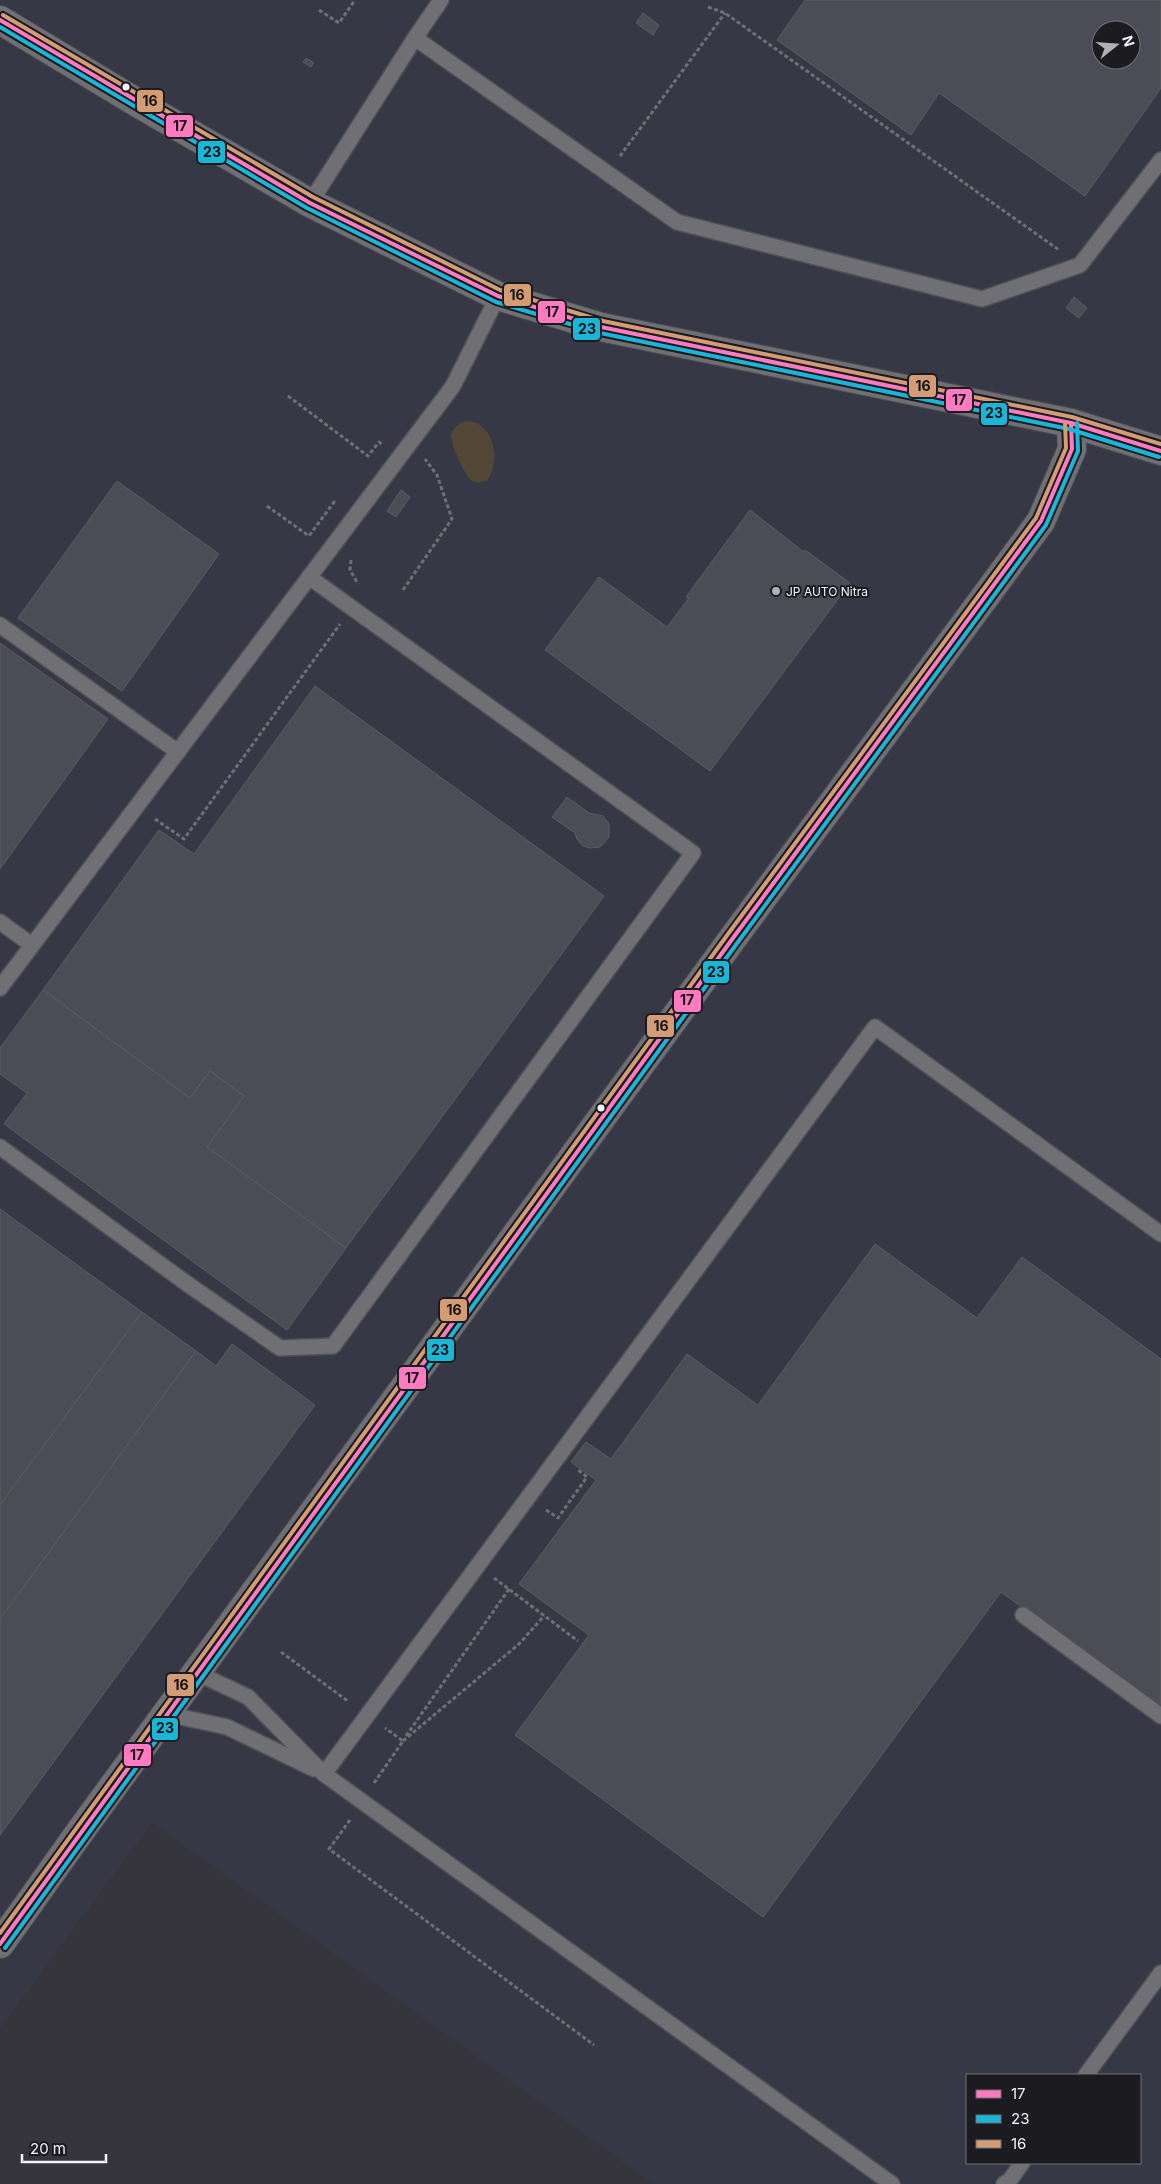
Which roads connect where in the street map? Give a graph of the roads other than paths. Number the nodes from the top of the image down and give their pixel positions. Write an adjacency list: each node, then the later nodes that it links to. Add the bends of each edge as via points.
1 (441, 0): 3 (lane)
2 (0, 20): 5 (street)
3 (415, 38): 4 (lane, via 677,222 982,299 1080,265); 5 (lane)
4 (1161, 160)
5 (310, 203): 6 (street)
6 (498, 296): 7 (street, via 601,328); 9 (lane, via 453,386)
7 (1071, 423): 8 (street); 18 (street, via 1072,449 1041,521 732,938)
8 (1161, 451)
9 (309, 577): 11 (lane); 15 (lane, via 694,853 332,1346 280,1348)
10 (0, 625): 11 (lane)
11 (178, 752): 13 (lane)
12 (0, 922): 13 (lane)
13 (32, 945): 14 (lane)
14 (0, 988)
15 (0, 1147)
16 (1161, 1234): 21 (lane, via 875,1027)
17 (1023, 1615): 20 (lane)
18 (197, 1673): 19 (street); 21 (lane, via 248,1697)
19 (167, 1714): 21 (lane, via 227,1728); 22 (street)
20 (1161, 1716)
21 (324, 1774): 26 (lane)
22 (0, 1944)
23 (1161, 1973): 24 (lane)
24 (1087, 2074)
25 (1021, 2164): 27 (lane)
26 (892, 2184)
27 (1004, 2184)

